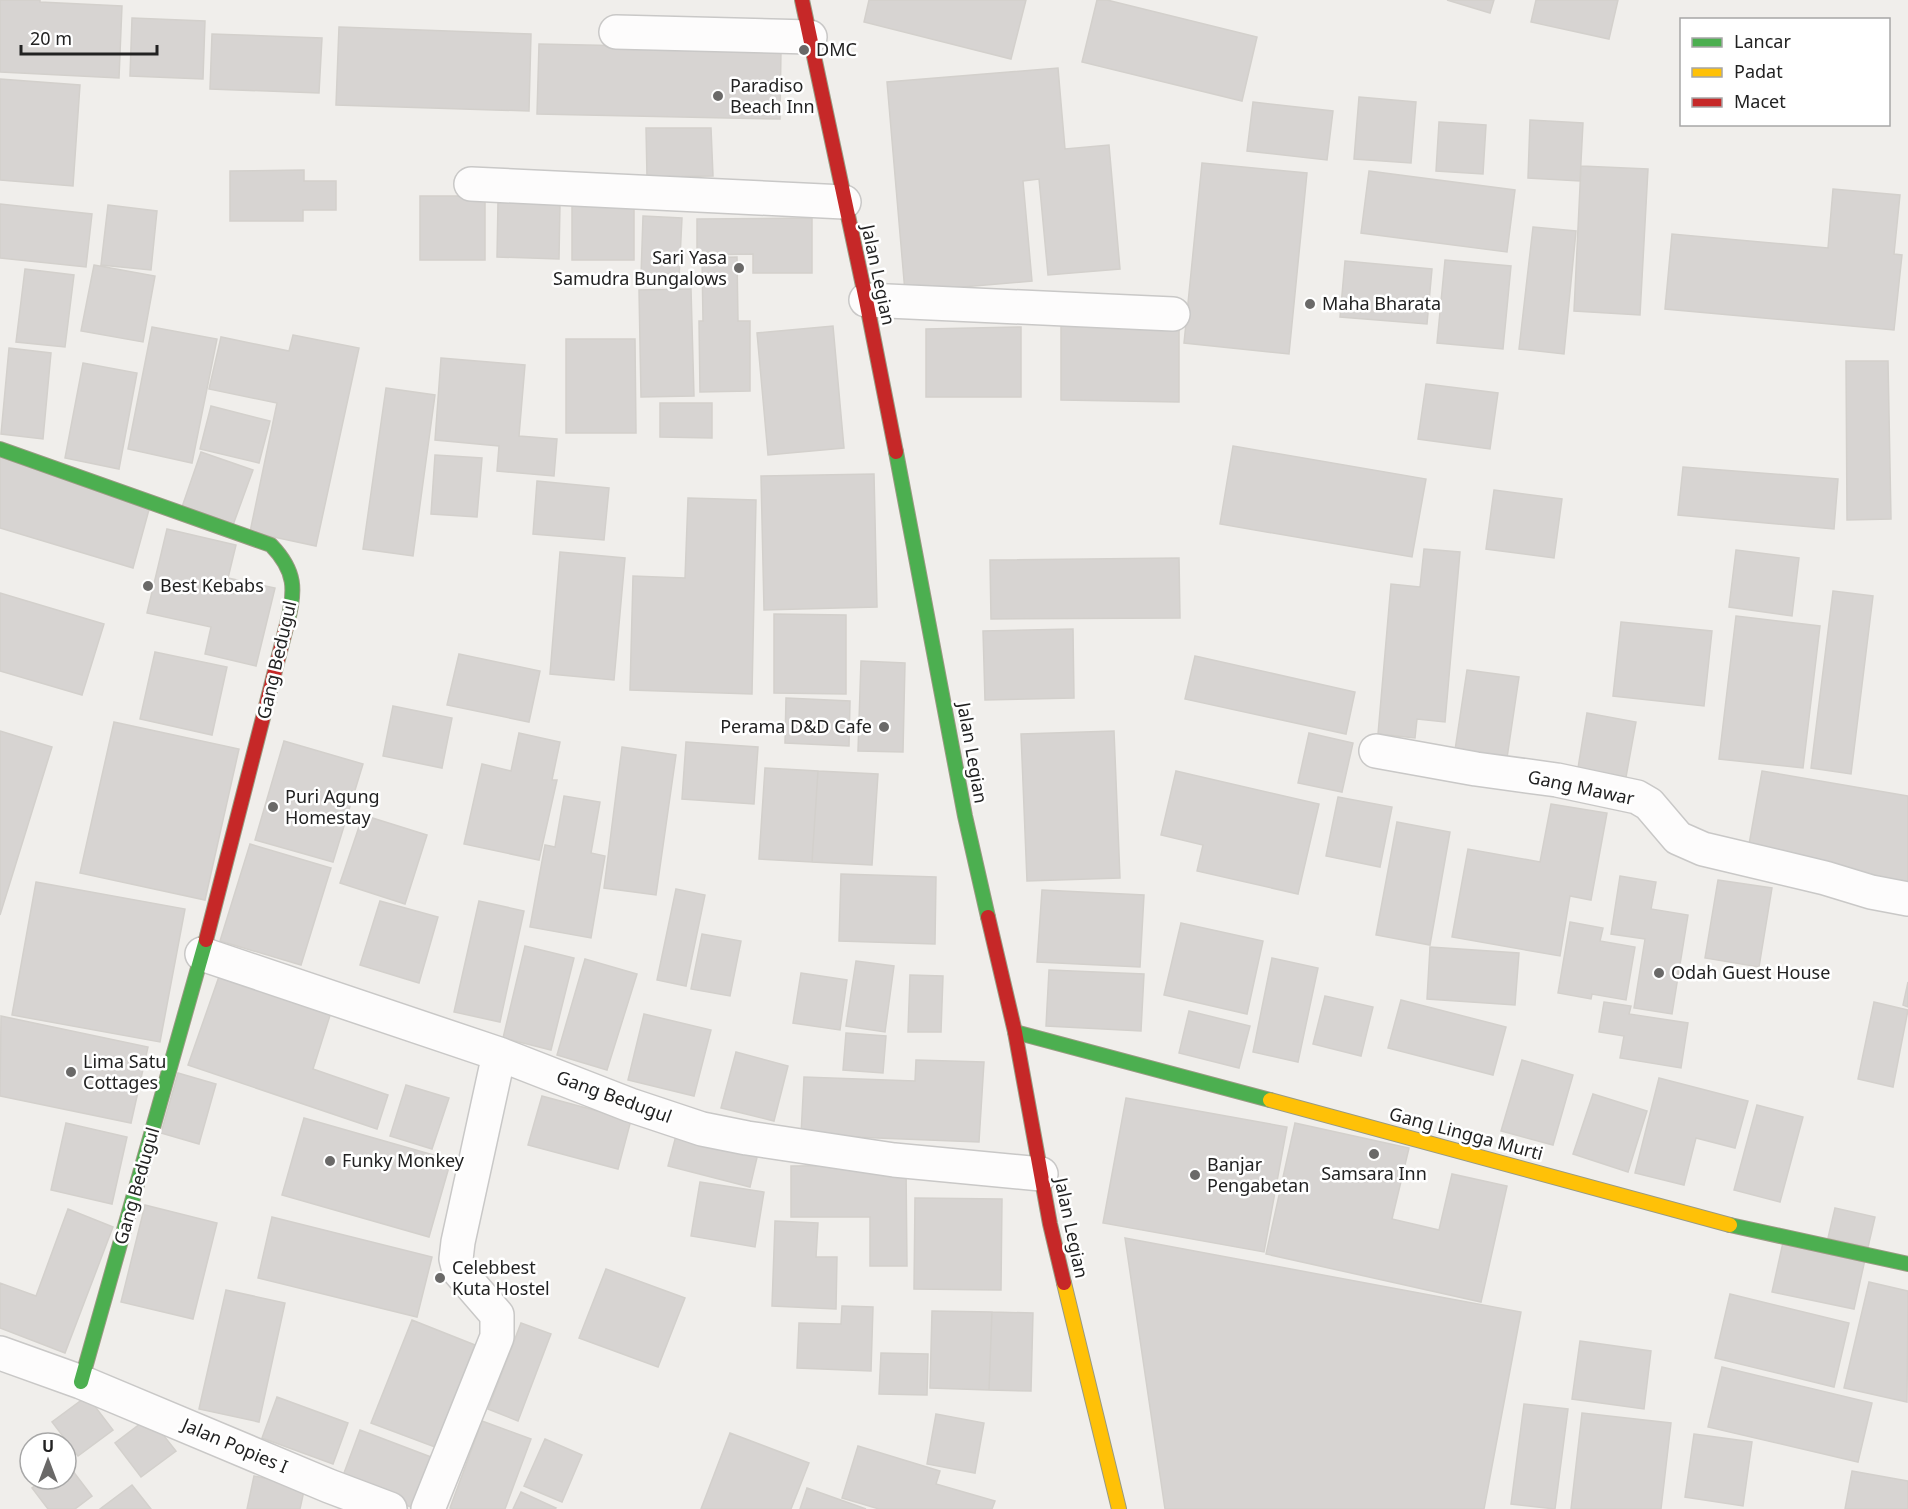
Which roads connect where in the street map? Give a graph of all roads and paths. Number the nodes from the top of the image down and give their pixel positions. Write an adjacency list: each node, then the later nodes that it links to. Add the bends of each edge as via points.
1 (802, 0): 3 (street, Jalan Legian)
2 (616, 32): 3 (street)
3 (810, 37): 5 (street, Jalan Legian)
4 (471, 184): 5 (street)
5 (844, 202): 6 (street, Jalan Legian)
6 (866, 300): 7 (street); 12 (street, Jalan Legian, via 965,816)
7 (1173, 314)
8 (0, 449): 11 (street, Gang Bedugul, via 271,545 285,559 293,601)
9 (1376, 751): 10 (street, Gang Mawar, via 1637,797 1649,804 1678,837 1704,849)
10 (1908, 899)
11 (202, 954): 13 (street, Gang Bedugul); 17 (street, Gang Bedugul)
12 (1016, 1032): 14 (street, Jalan Legian); 15 (street, Gang Lingga Murti, via 1748,1230)
13 (499, 1054): 14 (street, Gang Bedugul, via 702,1129 894,1160); 19 (street, via 456,1259 459,1271 497,1315 497,1337)
14 (1041, 1174): 20 (street, Jalan Legian)
15 (1908, 1264)
16 (0, 1353): 17 (street, Jalan Popies I)
17 (81, 1382): 18 (street, Jalan Popies I)
18 (390, 1509)
19 (428, 1509)
20 (1119, 1509)

